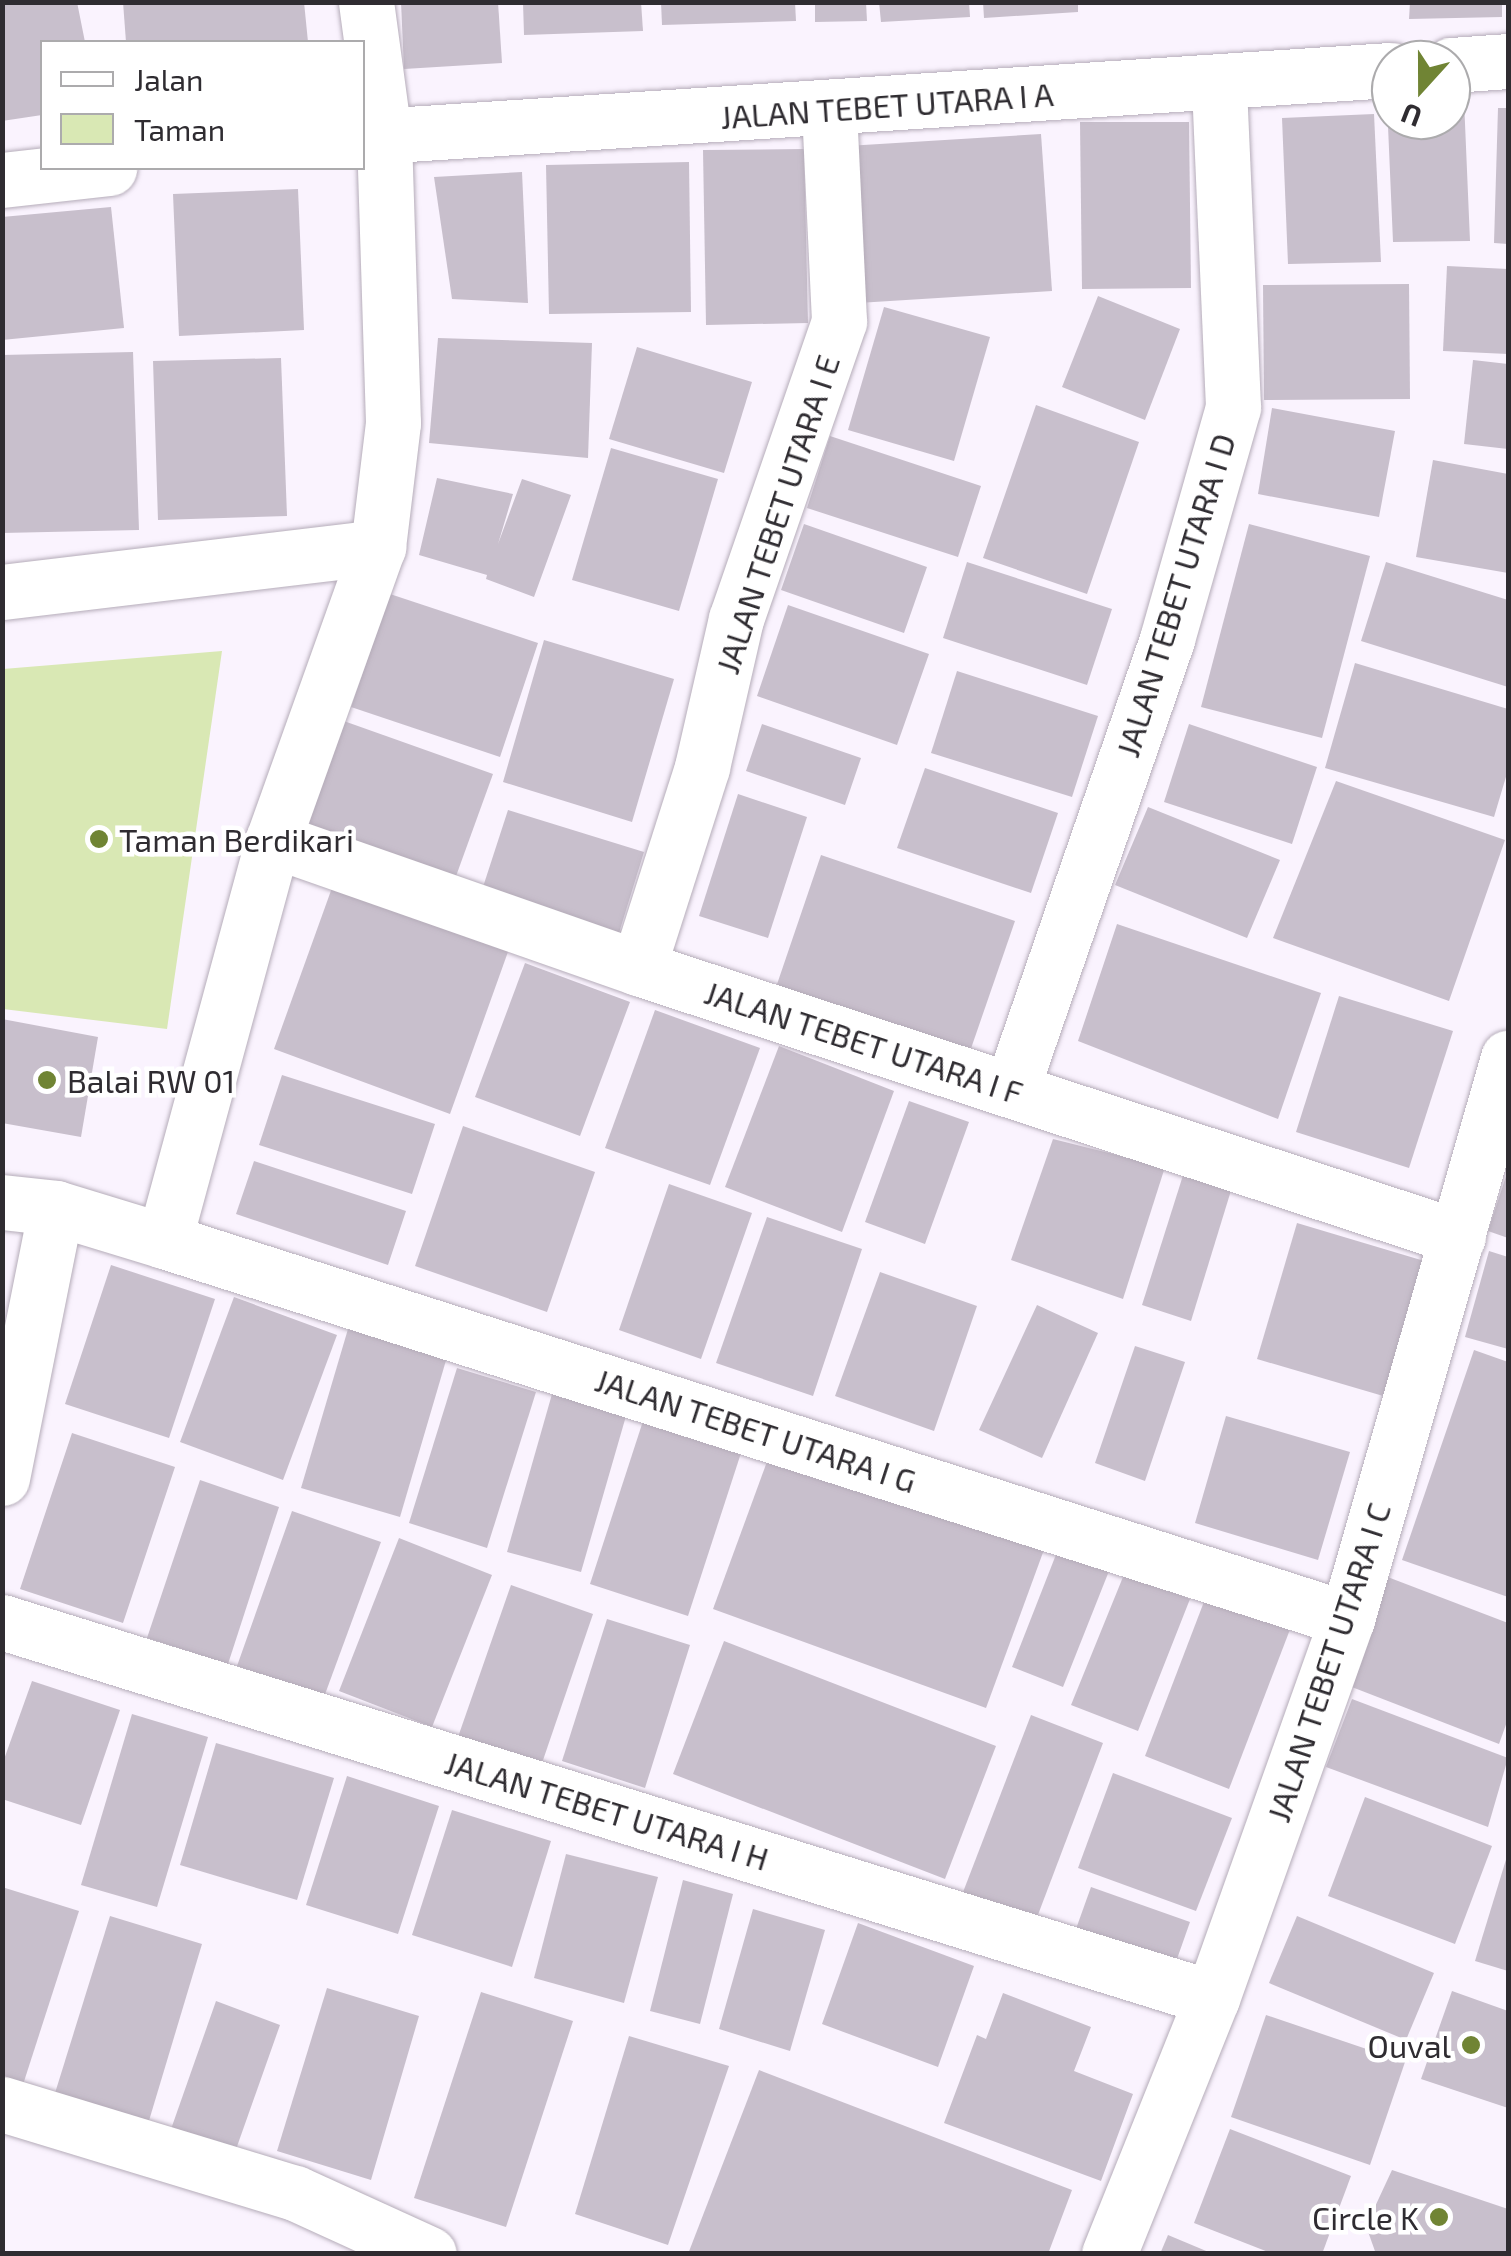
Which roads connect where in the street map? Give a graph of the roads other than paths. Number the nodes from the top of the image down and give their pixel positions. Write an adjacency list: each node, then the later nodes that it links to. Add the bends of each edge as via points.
1 (366, 2): 7 (street)
2 (1508, 60): 3 (street)
3 (1471, 63)
4 (1371, 72): 5 (street, JALAN TEBET UTARA I A)
5 (1219, 83): 6 (street, JALAN TEBET UTARA I A); 15 (street, JALAN TEBET UTARA I D, via 1233,407 1167,639)
6 (829, 109): 7 (street, JALAN TEBET UTARA I A); 13 (street, JALAN TEBET UTARA I E, via 839,321 736,619 702,767)
7 (373, 136): 10 (street, via 393,422)
8 (91, 170): 9 (street)
9 (2, 180)
10 (378, 547): 11 (street); 12 (street)
11 (2, 592)
12 (273, 840): 13 (street, JALAN TEBET UTARA I F); 19 (street)
13 (638, 968): 15 (street, JALAN TEBET UTARA I F)
14 (1508, 1058): 18 (street, JALAN TEBET UTARA I C)
15 (1010, 1090): 18 (street, JALAN TEBET UTARA I F)
16 (2, 1202): 17 (street, JALAN TEBET UTARA I G)
17 (56, 1208): 19 (street, JALAN TEBET UTARA I G); 20 (street)
18 (1458, 1236): 21 (street, JALAN TEBET UTARA I C)
19 (164, 1241): 21 (street, JALAN TEBET UTARA I G)
20 (2, 1478)
21 (1348, 1620): 23 (street, JALAN TEBET UTARA I C)
22 (2, 1622): 23 (street, JALAN TEBET UTARA I H)
23 (1212, 1998): 26 (street, JALAN TEBET UTARA I C)
24 (2, 2104): 25 (street, via 295,2193)
25 (429, 2254)
26 (1109, 2254)

